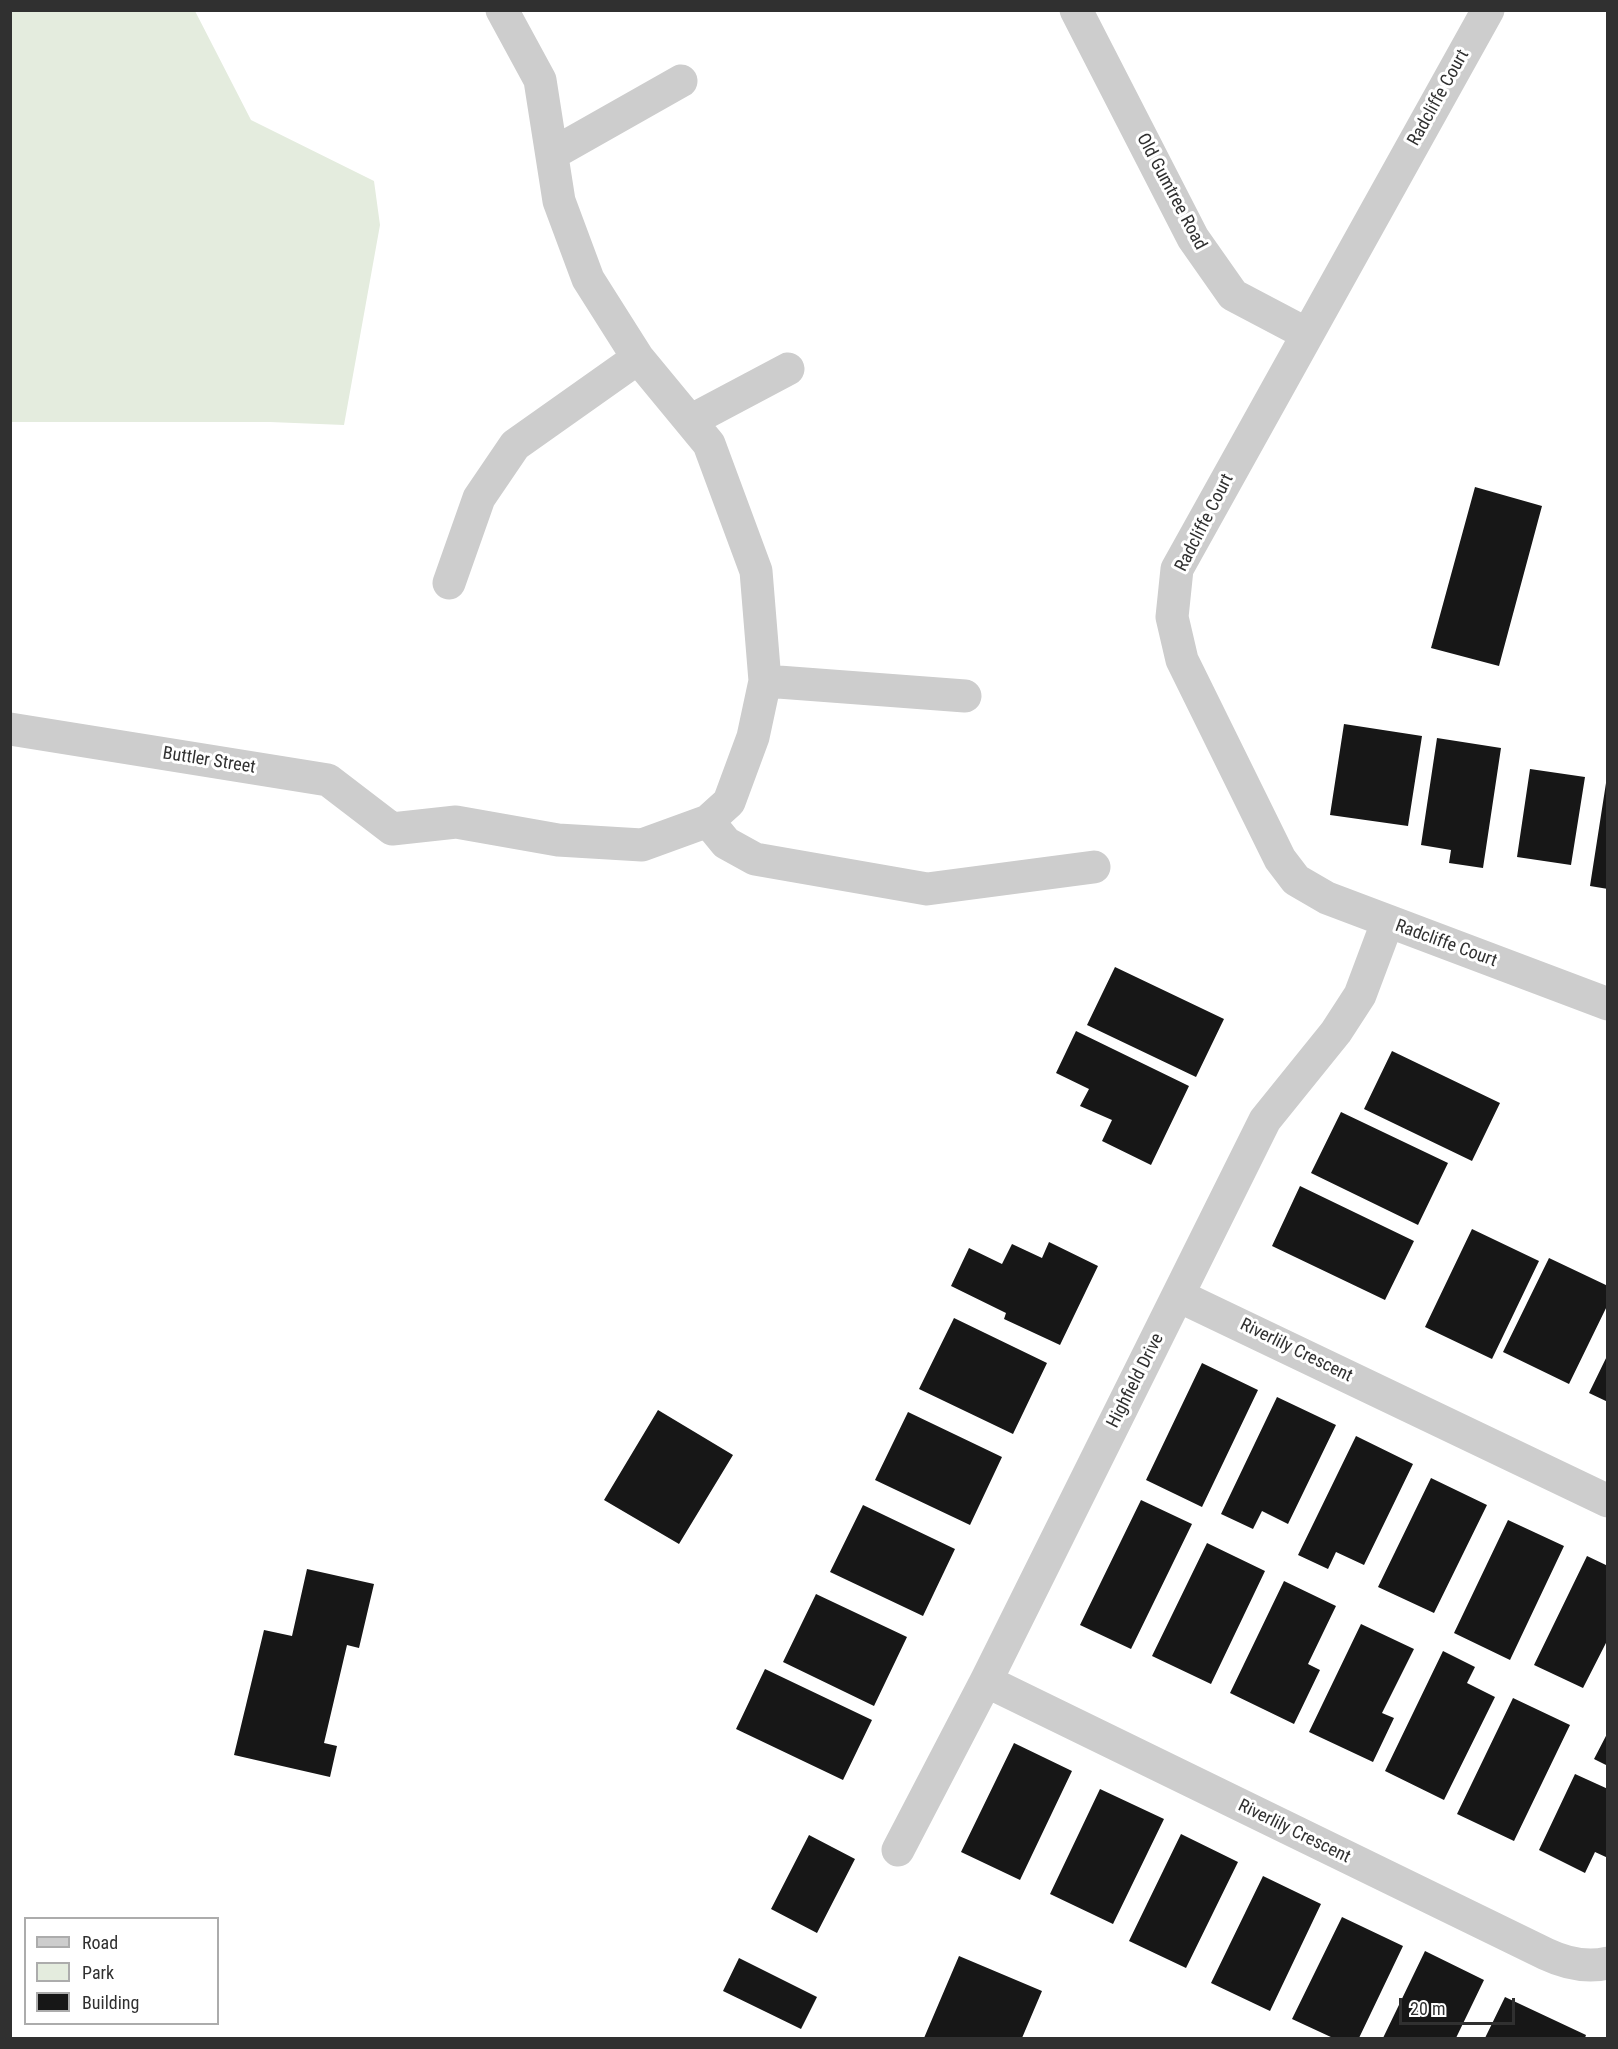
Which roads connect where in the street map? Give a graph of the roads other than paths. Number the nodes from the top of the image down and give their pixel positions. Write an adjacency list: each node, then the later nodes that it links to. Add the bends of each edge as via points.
1 (502, 10): 5 (street, via 540,80)
2 (1076, 10): 6 (street, Old Gumtree Road, via 1193,238 1233,295)
3 (1488, 10): 6 (street, Radcliffe Court)
4 (681, 81): 5 (street)
5 (552, 154): 7 (street, via 559,201 588,279)
6 (1307, 334): 16 (street, Radcliffe Court, via 1177,569 1172,617 1182,660 1280,859 1296,880 1326,898)
7 (638, 358): 9 (street); 10 (street, via 515,446 479,498)
8 (788, 369): 9 (street)
9 (690, 421): 11 (street, via 709,444 756,572)
10 (449, 583)
11 (765, 681): 12 (street); 14 (street, via 753,737 729,802)
12 (965, 696)
13 (10, 729): 14 (street, Buttler Street, via 328,780 392,829 456,822 558,840 642,845)
14 (708, 821): 15 (street, via 726,843 755,859 927,889)
15 (1094, 867)
16 (1388, 923): 17 (street, Radcliffe Court); 18 (street, Highfield Drive, via 1360,995 1336,1032 1265,1120)
17 (1608, 1004)
18 (1179, 1296): 19 (street, Riverlily Crescent); 20 (street, Highfield Drive)
19 (1608, 1501)
20 (986, 1681): 21 (street, Highfield Drive); 22 (street, Riverlily Crescent, via 1546,1954 1578,1964)
21 (898, 1850)
22 (1608, 1964)

